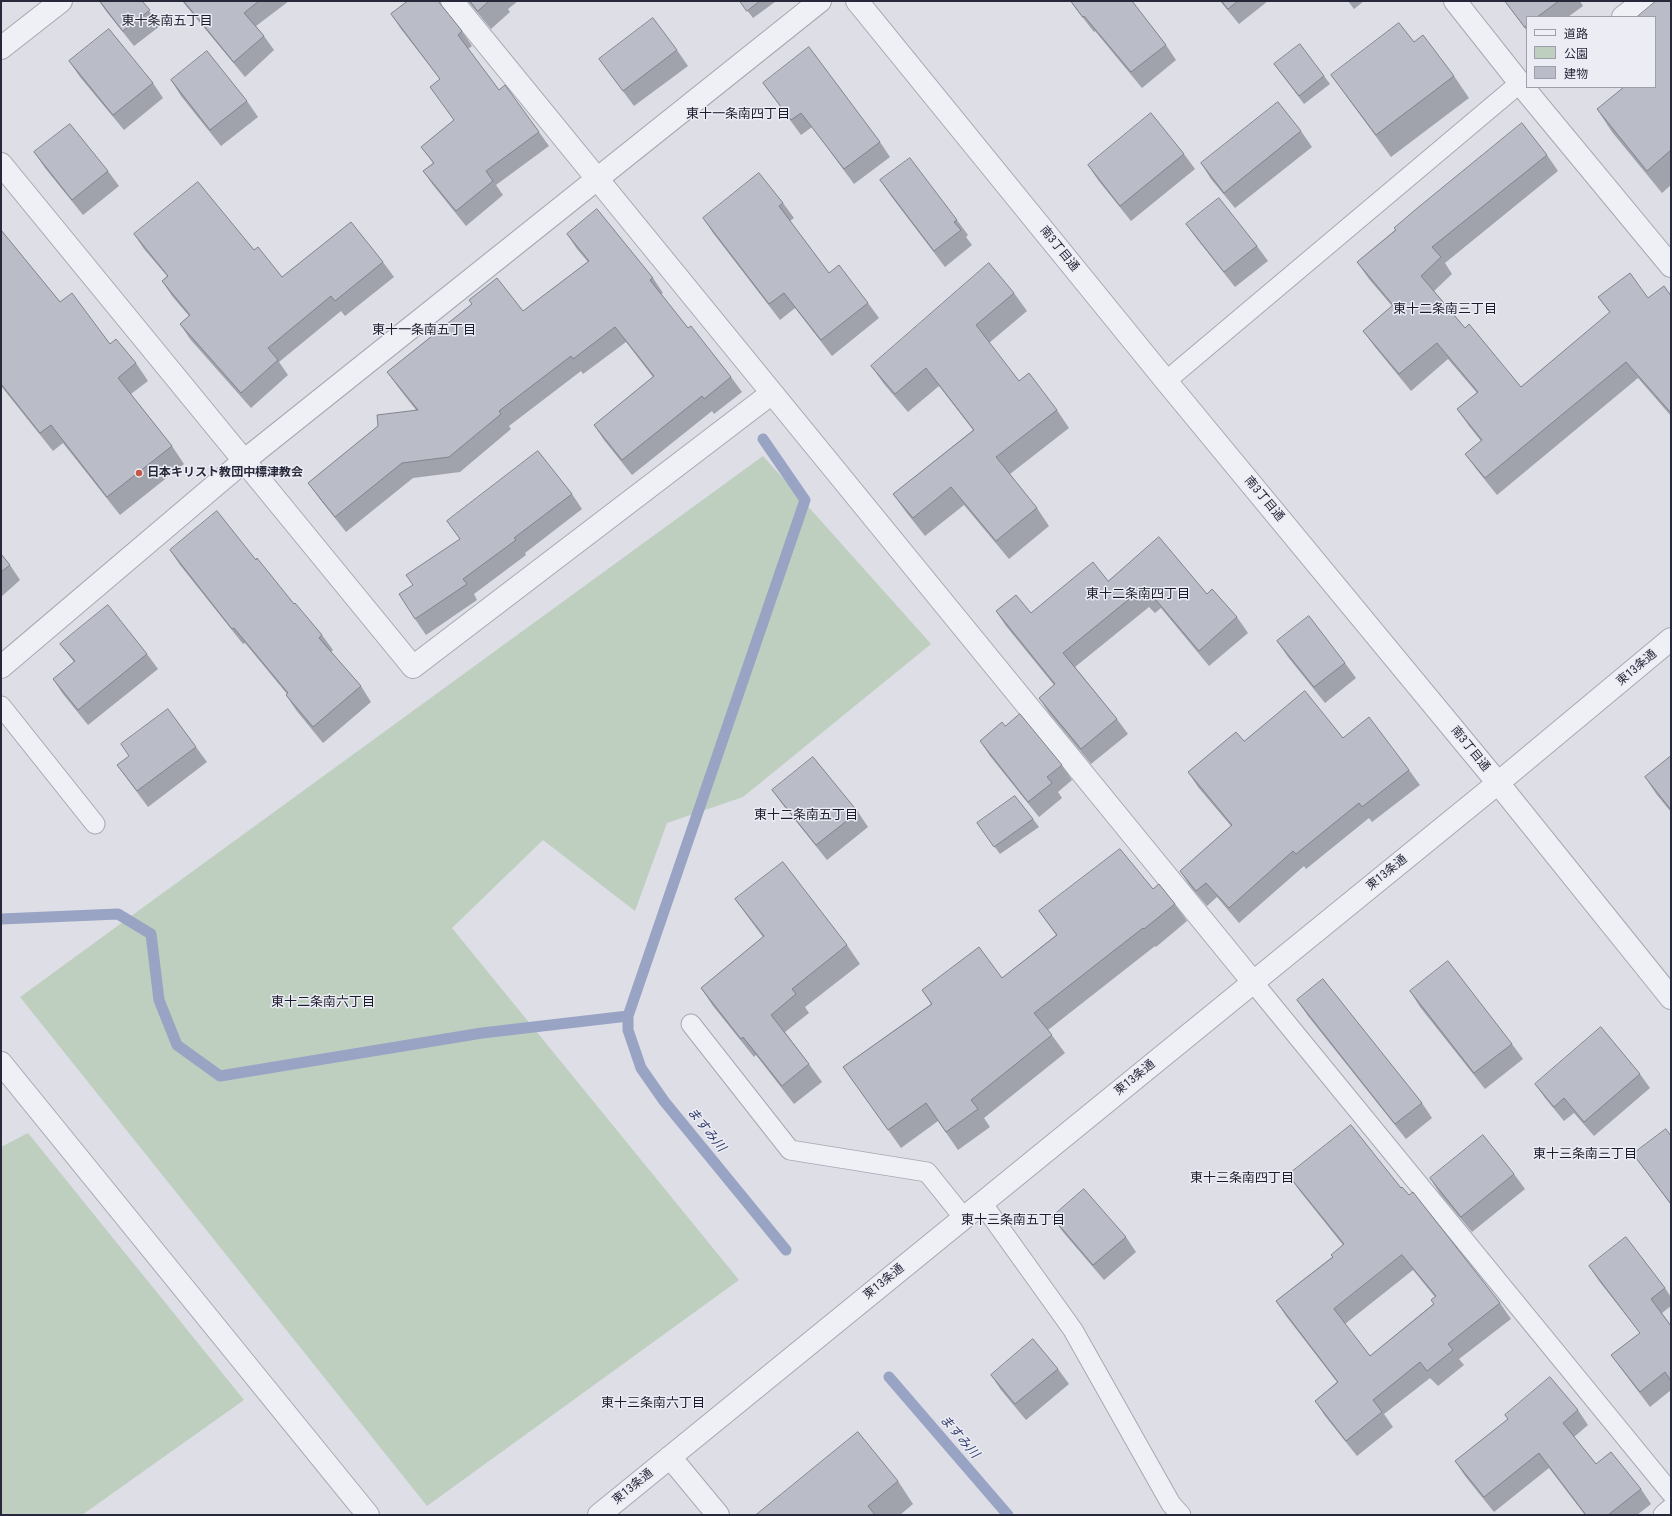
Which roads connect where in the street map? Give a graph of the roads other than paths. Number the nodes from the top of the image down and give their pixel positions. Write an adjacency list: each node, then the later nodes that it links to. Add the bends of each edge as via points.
1 (452, 1): 12 (street)
2 (820, 1): 12 (street)
3 (857, 1): 14 (street, 南3丁目通)
4 (1455, 1): 9 (street)
5 (1644, 1): 7 (street)
6 (52, 4): 8 (street)
7 (1624, 16)
8 (1, 48)
9 (1526, 87)
10 (1527, 88): 13 (street); 14 (lane)
11 (1, 164): 16 (street)
12 (597, 179): 15 (street); 16 (street)
13 (1671, 266)
14 (1166, 380): 20 (street, 南3丁目通)
15 (772, 393): 16 (street, via 413,667); 22 (street)
16 (245, 460): 18 (street)
17 (1671, 640): 20 (street, 東13条通)
18 (1, 667)
19 (1, 706): 21 (lane)
20 (1498, 783): 22 (street, 東13条通); 23 (street, 南3丁目通)
21 (95, 824)
22 (1253, 982): 26 (street, 東13条通); 29 (lane)
23 (1671, 998)
24 (691, 1024): 27 (lane, via 790,1150 927,1172)
25 (1, 1063): 31 (street)
26 (982, 1203): 27 (street, 東13条通); 34 (lane, via 1073,1330 1171,1504)
27 (964, 1218): 28 (street, 東13条通)
28 (670, 1457): 32 (street, 東13条通); 33 (street)
29 (1671, 1493)
30 (1671, 1508): 35 (lane)
31 (368, 1515)
32 (599, 1515)
33 (718, 1515)
34 (1181, 1515)
35 (1662, 1515)

